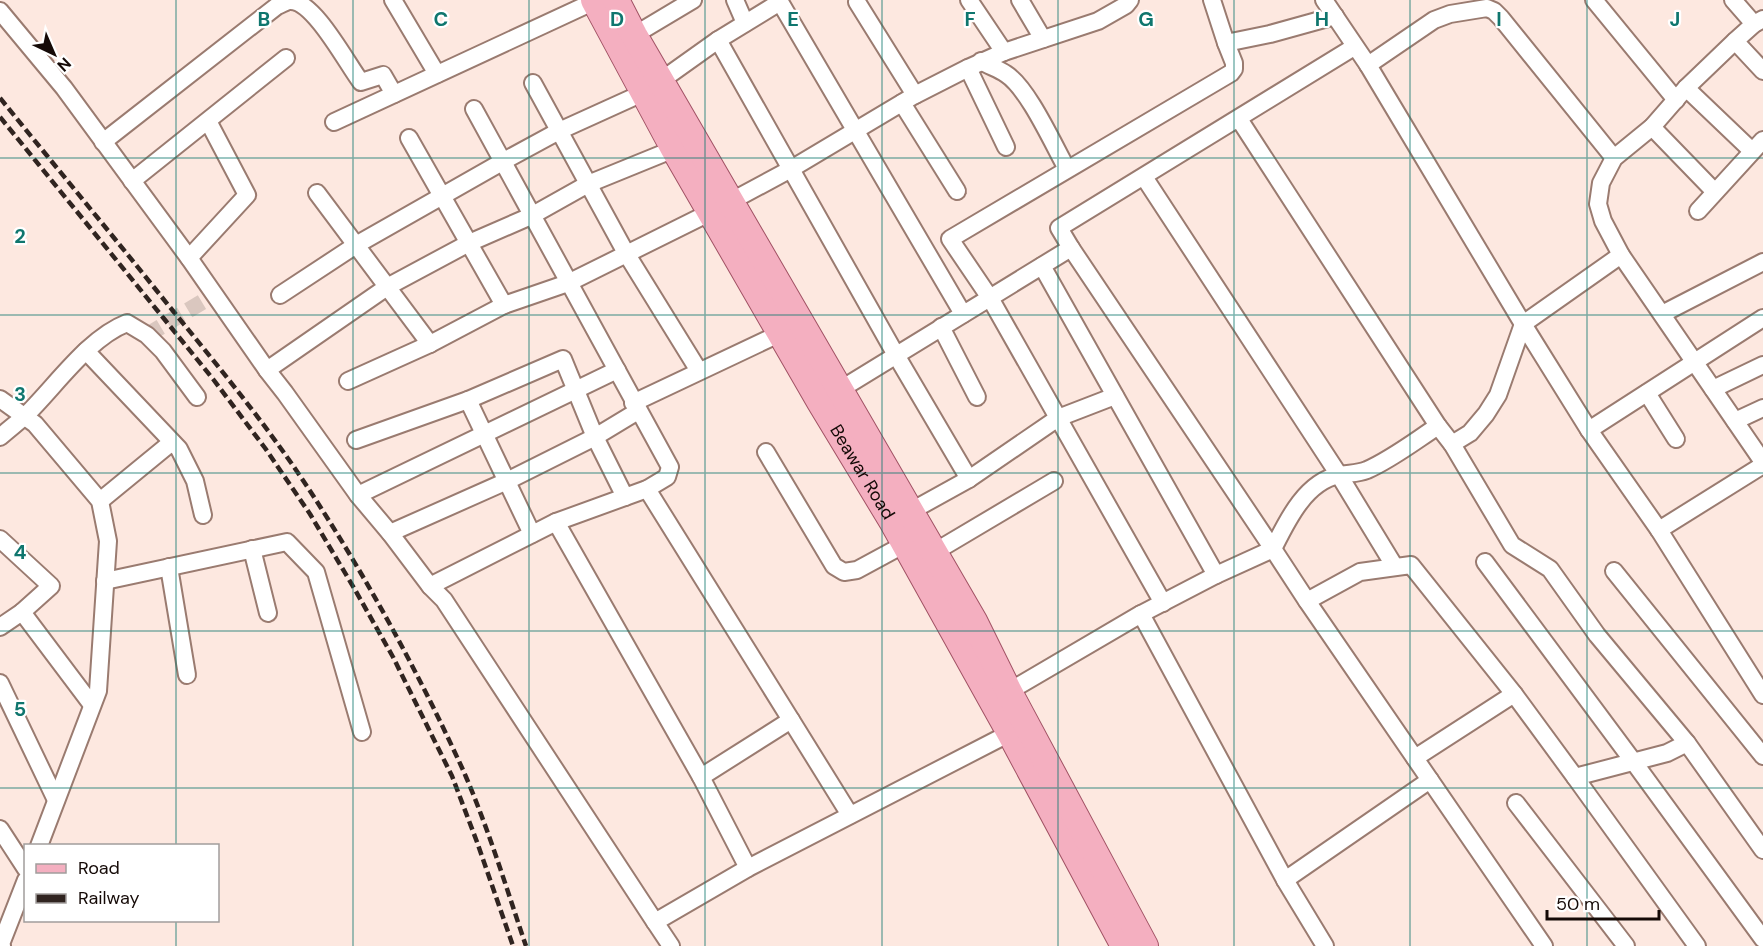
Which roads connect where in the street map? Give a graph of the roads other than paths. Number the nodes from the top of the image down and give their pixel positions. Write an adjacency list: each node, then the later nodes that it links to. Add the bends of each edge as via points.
1 (393, 0): 27 (street)
2 (602, 0): 18 (main road, Beawar Road); 27 (street)
3 (693, 0): 18 (street)
4 (735, 0): 16 (street)
5 (969, 0): 24 (street)
6 (1020, 0): 17 (street)
7 (1130, 0): 17 (street, via 1098,21)
8 (1212, 0): 22 (street)
9 (1324, 0): 14 (street)
10 (1594, 0): 31 (street)
11 (1733, 0): 15 (street)
12 (857, 2): 32 (street)
13 (0, 11): 41 (street)
14 (1335, 16): 21 (street); 22 (street, via 1270,34)
15 (1758, 21): 20 (street)
16 (745, 23): 19 (street); 39 (street, via 780,2)
17 (1043, 39): 24 (street)
18 (626, 40): 29 (main road, Beawar Road)
19 (718, 40): 29 (street); 47 (street)
20 (1735, 41): 26 (street); 31 (street)
21 (1354, 46): 25 (street); 34 (street)
22 (1230, 52): 48 (street, via 1234,69 1231,73)
23 (286, 58): 35 (street)
24 (988, 59): 32 (street); 43 (street); 48 (street, via 1018,84)
25 (1368, 65): 45 (street, via 1434,20 1487,8 1501,18); 75 (street)
26 (1763, 71)
27 (437, 74): 30 (street)
28 (533, 83): 38 (street)
29 (653, 86): 38 (street); 44 (main road, Beawar Road); 56 (main road, Beawar Road)
30 (394, 94): 36 (street); 41 (street, via 383,75 361,82 309,9 290,1 277,6)
31 (1681, 94): 37 (street); 42 (street)
32 (908, 99): 39 (street); 52 (street)
33 (474, 109): 46 (street)
34 (1239, 119): 49 (street); 101 (street)
35 (208, 121): 50 (street); 64 (street, via 247,195)
36 (334, 122)
37 (1652, 127): 45 (street); 53 (street)
38 (559, 131): 46 (street); 51 (street)
39 (855, 131): 47 (street); 72 (street)
40 (409, 138): 55 (street)
41 (103, 142): 50 (street)
42 (1758, 145): 53 (street)
43 (1006, 147)
44 (675, 148): 51 (street); 56 (main road, Beawar Road)
45 (1614, 158): 63 (street, via 1601,183 1598,204)
46 (502, 162): 55 (street); 58 (street)
47 (791, 169): 56 (street); 80 (street)
48 (1066, 169): 70 (street, via 950,239)
49 (1144, 177): 61 (street, via 1059,228); 112 (street)
50 (132, 181): 64 (street)
51 (588, 184): 58 (street); 62 (street)
52 (957, 191)
53 (1714, 191): 57 (street)
54 (317, 192): 60 (street)
55 (442, 196): 59 (street); 60 (street)
56 (721, 206): 62 (street); 77 (main road, Beawar Road); 90 (main road, Beawar Road)
57 (1698, 211)
58 (531, 216): 59 (street); 67 (street)
59 (469, 243): 68 (street); 71 (street)
60 (356, 245): 68 (street); 69 (street)
61 (1071, 249): 66 (street); 128 (street)
62 (626, 253): 67 (street); 85 (street)
63 (1621, 255): 73 (street); 75 (street)
64 (189, 258): 83 (street)
65 (1763, 262): 73 (street)
66 (1042, 266): 70 (street); 91 (street)
67 (568, 283): 71 (street); 84 (street)
68 (387, 287): 78 (street); 83 (street)
69 (280, 295)
70 (990, 298): 72 (street); 99 (street)
71 (504, 306): 78 (street)
72 (963, 314): 76 (street)
73 (1662, 314): 81 (street)
74 (1763, 318): 81 (street)
75 (1523, 324): 102 (street); 109 (street, via 1498,396 1470,433)
76 (941, 327): 80 (street); 93 (street)
77 (781, 333): 85 (street); 90 (main road, Beawar Road)
78 (430, 344): 86 (street)
79 (86, 351): 92 (street, via 115,327 127,323 163,351); 98 (street); 108 (street)
80 (896, 355): 90 (street); 113 (street)
81 (1695, 363): 87 (street); 89 (street)
82 (1763, 365): 87 (street)
83 (267, 370): 117 (street)
84 (617, 370): 88 (street); 96 (street)
85 (699, 371): 96 (street)
86 (348, 381)
87 (1713, 389): 100 (street)
88 (576, 391): 95 (street, via 563,359); 103 (street); 105 (street)
89 (1647, 393): 102 (street); 106 (street)
90 (830, 395): 121 (main road, Beawar Road)
91 (1115, 396): 99 (street); 134 (street)
92 (197, 397)
93 (977, 397)
94 (0, 399): 98 (street)
95 (468, 400): 103 (street); 107 (street)
96 (636, 407): 105 (street); 116 (street, via 670,467 667,477)
97 (1763, 408): 100 (street)
98 (24, 417): 104 (street); 119 (street, via 35,424)
99 (1058, 418): 113 (street); 138 (street)
100 (1735, 421): 111 (street)
101 (1438, 426): 109 (street); 112 (street, via 1365,471)
102 (1589, 430): 123 (street)
103 (485, 435): 114 (street); 117 (street)
104 (0, 437)
105 (595, 437): 114 (street); 118 (street)
106 (1676, 439)
107 (356, 440)
108 (172, 442): 119 (street); 120 (street, via 195,481)
109 (1452, 444): 152 (street, via 1512,545 1550,569 1598,635)
110 (766, 452): 129 (street, via 834,566 844,572 857,570)
111 (1763, 464): 123 (street)
112 (1339, 475): 128 (street, via 1307,494 1291,514); 132 (street)
113 (969, 479): 121 (street)
114 (507, 481): 124 (street); 125 (street)
115 (1054, 481): 129 (street)
116 (647, 489): 118 (street); 149 (street)
117 (358, 495): 124 (street)
118 (625, 497): 122 (street)
119 (100, 501): 135 (street, via 108,541)
120 (203, 515)
121 (901, 517): 129 (main road, Beawar Road)
122 (556, 522): 125 (street); 156 (street)
123 (1659, 530): 146 (street)
124 (390, 532): 136 (street)
125 (532, 534): 136 (street)
126 (0, 539): 139 (street, via 51,586)
127 (252, 549): 131 (street); 140 (street); 150 (street, via 287,542 316,572)
128 (1273, 549): 134 (street); 137 (street)
129 (918, 553): 147 (main road, Beawar Road)
130 (1485, 562): 155 (street)
131 (169, 567): 135 (street); 143 (street)
132 (1395, 567): 137 (street, via 1360,572); 145 (street, via 1411,565)
133 (1614, 571): 153 (street)
134 (1216, 574): 138 (street)
135 (105, 581): 148 (street, via 98,691)
136 (430, 586): 170 (street, via 447,604)
137 (1307, 601): 154 (street)
138 (1163, 603): 141 (street)
139 (22, 612): 142 (street); 148 (street)
140 (268, 613)
141 (1141, 614): 147 (street); 168 (street)
142 (0, 627)
143 (187, 675)
144 (0, 683): 159 (street)
145 (1514, 694): 154 (street); 157 (street)
146 (1763, 695)
147 (1000, 696): 151 (main road, Beawar Road); 175 (main road, Beawar Road)
148 (92, 705): 159 (street)
149 (791, 720): 156 (street); 161 (street)
150 (362, 732)
151 (1011, 733): 161 (street); 174 (main road, Beawar Road)
152 (1687, 743): 155 (street, via 1667,753); 165 (street)
153 (1763, 756)
154 (1415, 758): 158 (street)
155 (1633, 761): 157 (street); 171 (street)
156 (701, 777): 167 (street)
157 (1575, 777): 179 (street)
158 (1430, 780): 168 (street); 177 (street)
159 (56, 800): 163 (street)
160 (1516, 803): 178 (street)
161 (850, 816): 167 (street)
162 (0, 829): 164 (street)
163 (40, 844)
164 (6, 849): 166 (street)
165 (1763, 850)
166 (24, 867)
167 (748, 868): 170 (street)
168 (1285, 880): 176 (street)
169 (24, 885): 172 (street)
170 (656, 922): 173 (street)
171 (1763, 939)
172 (1, 945)
173 (671, 946)
174 (1124, 946)
175 (1145, 946)
176 (1326, 946)
177 (1544, 946)
178 (1626, 946)
179 (1697, 946)

